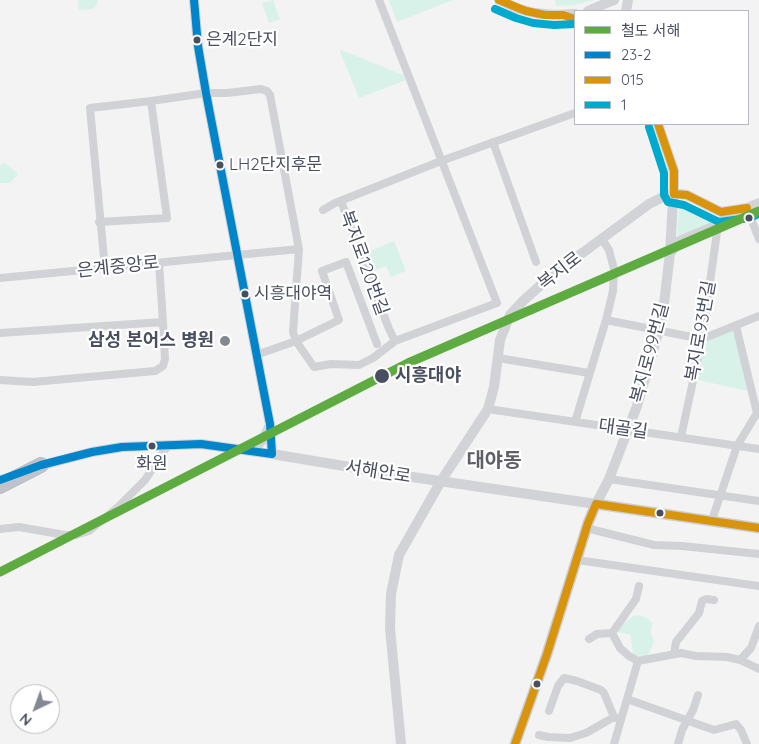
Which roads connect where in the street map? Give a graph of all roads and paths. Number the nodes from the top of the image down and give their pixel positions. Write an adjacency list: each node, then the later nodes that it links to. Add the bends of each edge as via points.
1 (194, 0): 9 (street)
2 (379, 0): 14 (street)
3 (499, 0): 7 (street, via 526,12)
4 (614, 0): 5 (street)
5 (590, 10)
6 (574, 14): 7 (street)
7 (563, 15): 8 (street)
8 (574, 19)
9 (206, 93): 10 (street); 24 (street, via 261,89 269,93); 26 (street)
10 (151, 101): 20 (street, via 90,108); 20 (street, via 167,218)
11 (574, 113): 13 (street, 복지로120번길)
12 (658, 125): 15 (street, 복지로99번길, via 674,171)
13 (493, 142): 14 (street, 복지로120번길); 27 (street)
14 (440, 161): 16 (street, 복지로120번길); 39 (street, via 497,303)
15 (674, 194): 18 (street, via 687,195 721,212); 22 (street, 복지로, via 649,204); 25 (street, 복지로99번길)
16 (341, 201): 19 (street); 39 (street, 복지로120번길)
17 (759, 203): 18 (street)
18 (747, 208): 21 (street); 23 (street)
19 (323, 210)
20 (99, 222): 29 (street)
21 (718, 225): 25 (street, via 679,241); 37 (street, 복지로93번길)
22 (602, 239): 32 (street, 복지로, via 614,269); 42 (street, 복지로, via 550,276 510,315)
23 (759, 239)
24 (299, 249): 26 (street, 은계중앙로); 38 (street, via 293,332)
25 (670, 253): 35 (street, 복지로99번길)
26 (236, 256): 28 (street, 은계중앙로); 41 (street)
27 (536, 262)
28 (159, 263): 29 (street, 은계중앙로); 33 (street)
29 (105, 268): 30 (street, 은계중앙로)
30 (0, 278)
31 (759, 316): 34 (street)
32 (606, 320): 35 (street); 43 (street, 복지로)
33 (163, 322): 36 (street); 44 (street, via 165,359 163,366 155,371 33,382)
34 (736, 326): 37 (street); 45 (street)
35 (659, 330): 37 (street); 49 (street, 복지로99번길)
36 (0, 333)
37 (702, 339): 50 (street, 복지로93번길)
38 (296, 341): 39 (street, via 314,368 331,364 360,365); 40 (street, via 339,320 322,271 346,262); 41 (street)
39 (395, 341)
40 (377, 344)
41 (256, 355): 48 (street)
42 (498, 358): 43 (street); 46 (street, 복지로)
43 (589, 373): 47 (street, 복지로)
44 (0, 380)
45 (758, 408): 52 (street)
46 (488, 409): 47 (street, 대골길); 59 (street, 복지로)
47 (575, 422): 49 (street, 대골길)
48 (270, 424): 54 (street, via 263,440); 55 (street)
49 (627, 431): 50 (street, 대골길); 58 (street, 복지로99번길)
50 (681, 437): 52 (street, 대골길)
51 (168, 445): 54 (street, 서해안로, via 201,444); 56 (street, 서해안로, via 122,447); 67 (street, via 146,480 89,531 65,535 19,528)
52 (737, 446): 53 (street, 대골길); 61 (street)
53 (759, 449)
54 (250, 451): 55 (street, 서해안로)
55 (272, 454): 59 (street, 서해안로)
56 (41, 465): 57 (highway); 60 (highway)
57 (0, 478)
58 (609, 479): 61 (street); 63 (street, 복지로99번길)
59 (441, 482): 63 (street, 서해안로); 86 (street, 복지로, via 399,555 391,594 390,628)
60 (0, 486)
61 (720, 495): 62 (street); 64 (street)
62 (759, 501)
63 (596, 504): 64 (main road, 서해안로); 65 (main road)
64 (712, 520): 66 (main road, 서해안로)
65 (586, 528): 68 (street, via 654,545); 69 (main road)
66 (759, 528)
67 (0, 529)
68 (759, 554)
69 (576, 560): 71 (street); 87 (main road)
70 (638, 586): 74 (street, via 636,599)
71 (759, 586)
72 (714, 600): 76 (street, via 702,601 699,613 676,642)
73 (759, 626): 77 (street, via 751,648)
74 (612, 633): 75 (street, via 597,634); 78 (street, via 620,648)
75 (589, 639)
76 (674, 654): 77 (street); 78 (street)
77 (740, 660): 79 (street)
78 (638, 661): 81 (street)
79 (759, 669)
80 (698, 695): 84 (street)
81 (627, 699): 83 (street); 84 (street)
82 (549, 711): 83 (street, via 564,678 602,690)
83 (618, 719): 85 (street, via 570,738); 88 (street)
84 (686, 720): 89 (street); 90 (street, via 714,730 736,724)
85 (539, 735)
86 (401, 744)
87 (515, 744)
88 (614, 744)
89 (678, 744)
90 (747, 744)

